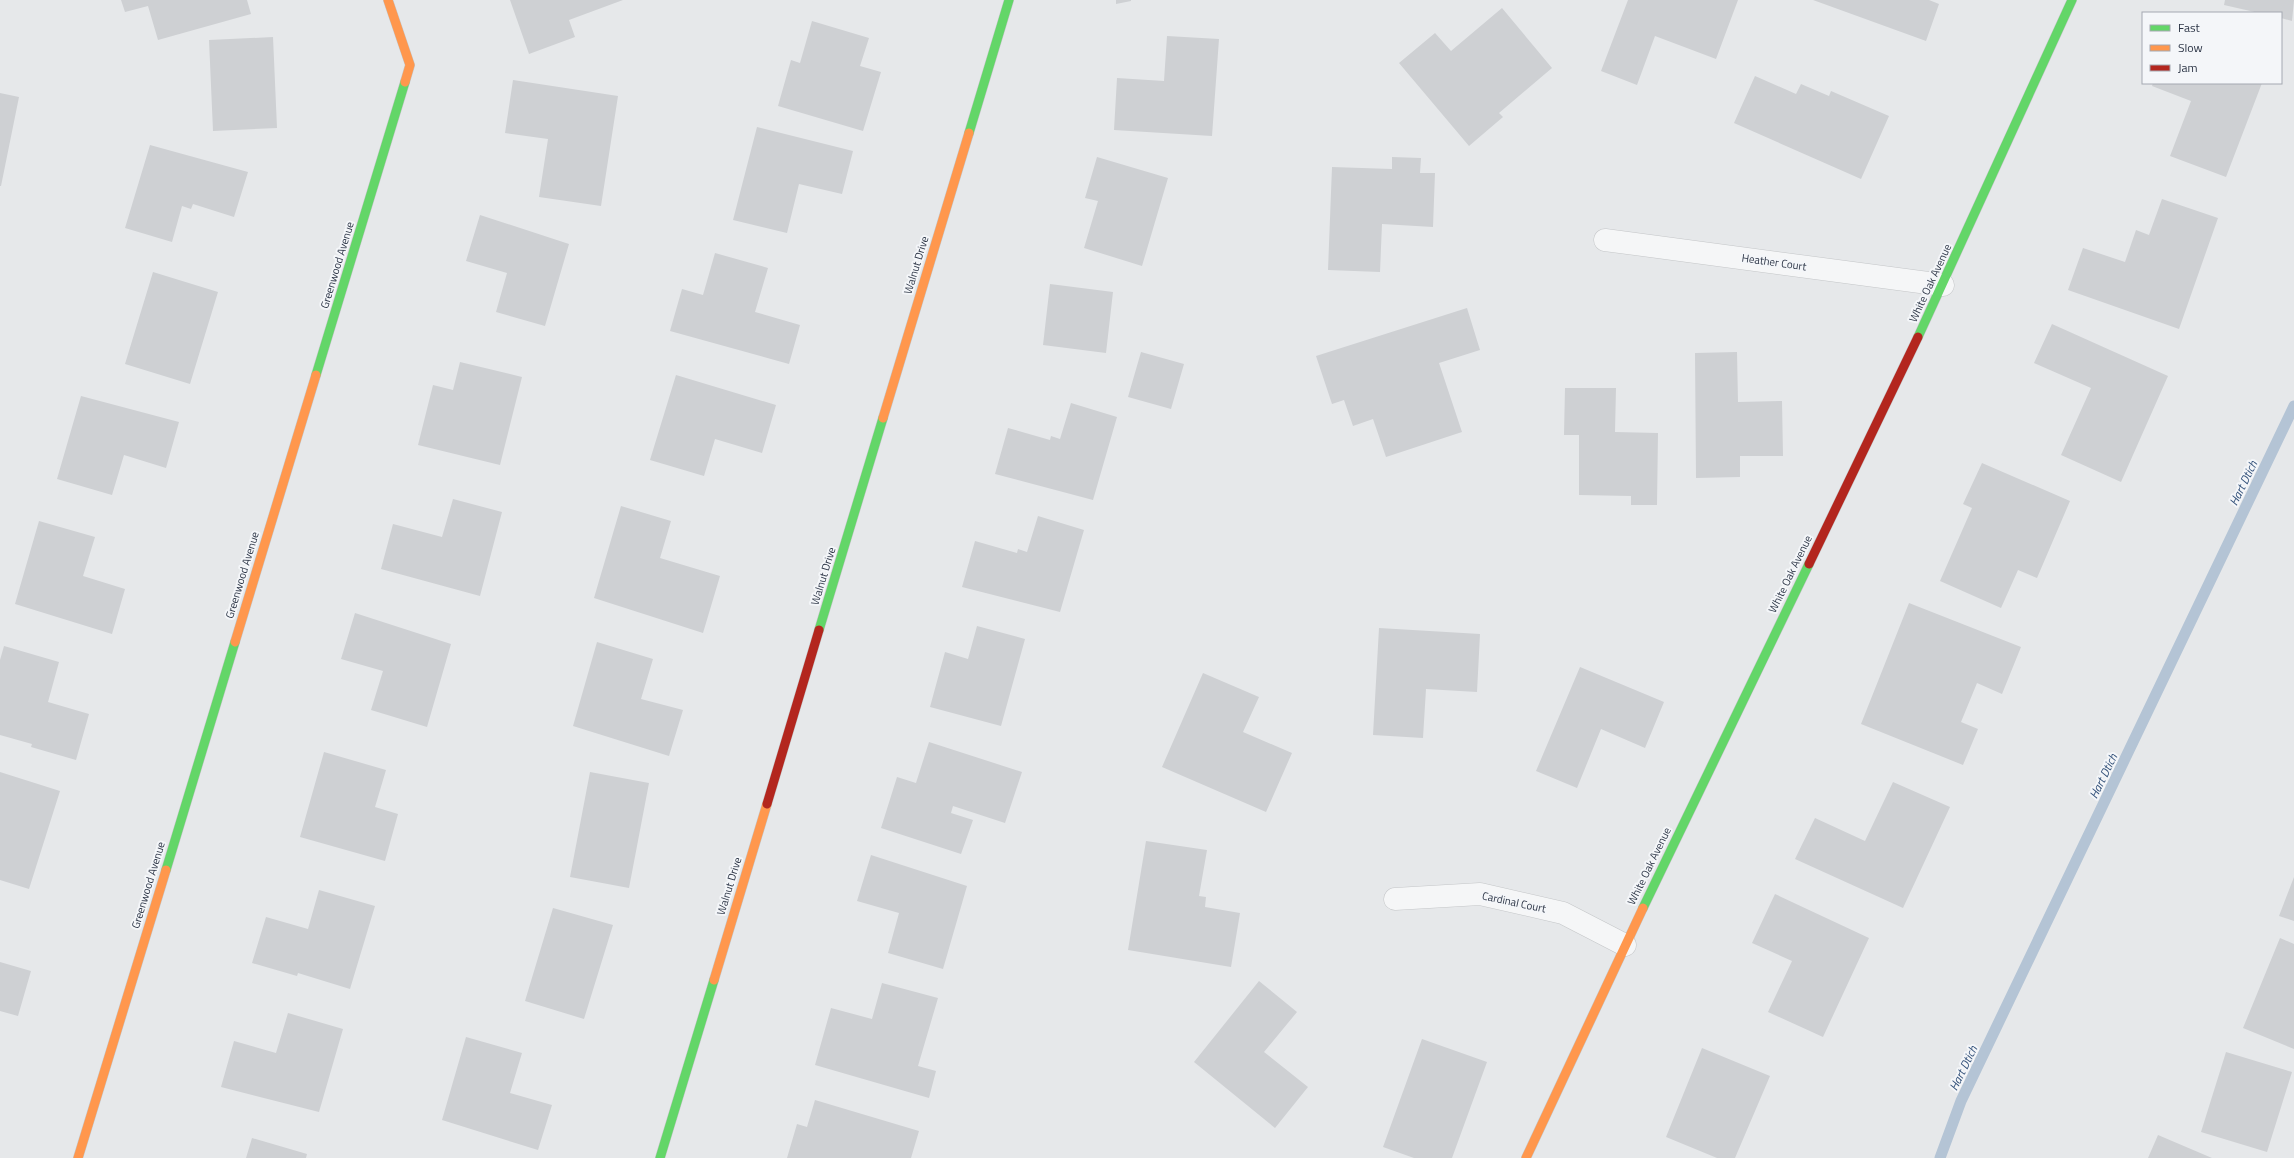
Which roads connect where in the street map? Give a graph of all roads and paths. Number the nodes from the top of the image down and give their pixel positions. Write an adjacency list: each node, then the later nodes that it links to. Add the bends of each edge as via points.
1 (388, 0): 8 (street, Greenwood Avenue, via 410,65)
2 (1008, 0): 9 (street, Walnut Drive)
3 (2072, 0): 5 (street, White Oak Avenue)
4 (1605, 240): 5 (street, Heather Court)
5 (1943, 285): 7 (street, White Oak Avenue)
6 (1395, 899): 7 (street, Cardinal Court, via 1480,894 1563,912)
7 (1625, 945): 10 (street, White Oak Avenue)
8 (78, 1158)
9 (660, 1158)
10 (1526, 1158)

